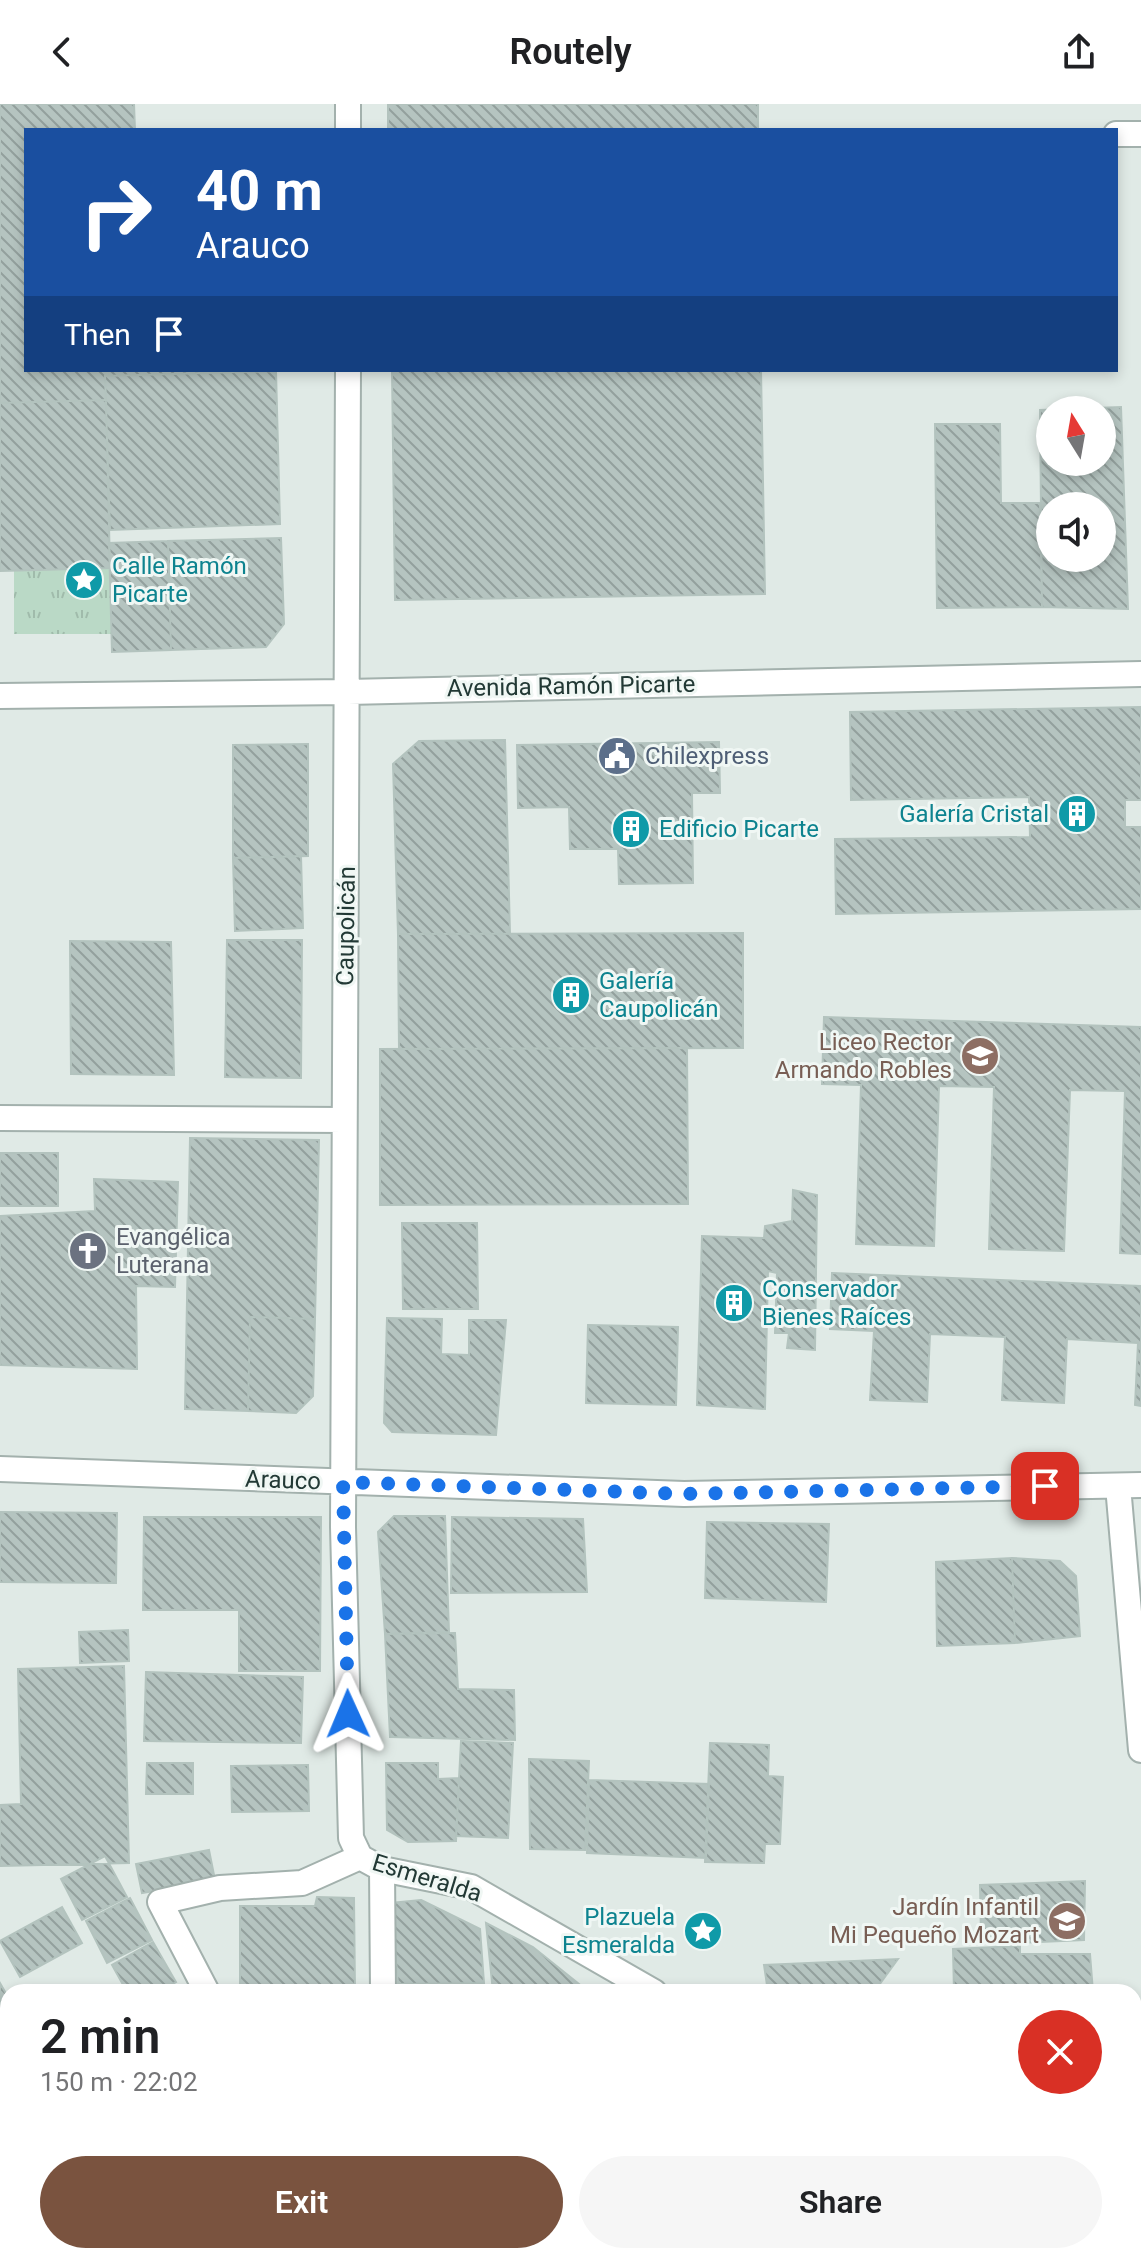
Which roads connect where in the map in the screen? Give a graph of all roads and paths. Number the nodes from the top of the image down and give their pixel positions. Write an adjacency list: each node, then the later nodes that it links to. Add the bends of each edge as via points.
1 (348, 104): 2 (street)
2 (348, 128)
3 (1118, 134): 4 (street)
4 (1141, 134)
5 (348, 372): 7 (street, Caupolicán)
6 (1141, 674): 7 (street, Avenida Ramón Picarte)
7 (348, 692): 8 (street, Avenida Ramón Picarte); 10 (street, Caupolicán)
8 (0, 696)
9 (0, 1118): 10 (street)
10 (344, 1120): 12 (street, Caupolicán)
11 (0, 1469): 12 (street, Arauco)
12 (343, 1482): 13 (street, Arauco, via 684,1494); 15 (street, Esmeralda, via 351,1838)
13 (1130, 1485): 14 (street)
14 (1141, 1750)
15 (360, 1857): 16 (street, Esmeralda); 17 (street, via 302,1883 220,1888 160,1902)
16 (382, 1869): 18 (street); 19 (street, Esmeralda, via 471,1887)
17 (203, 1984)
18 (383, 1984)
19 (640, 1984)

